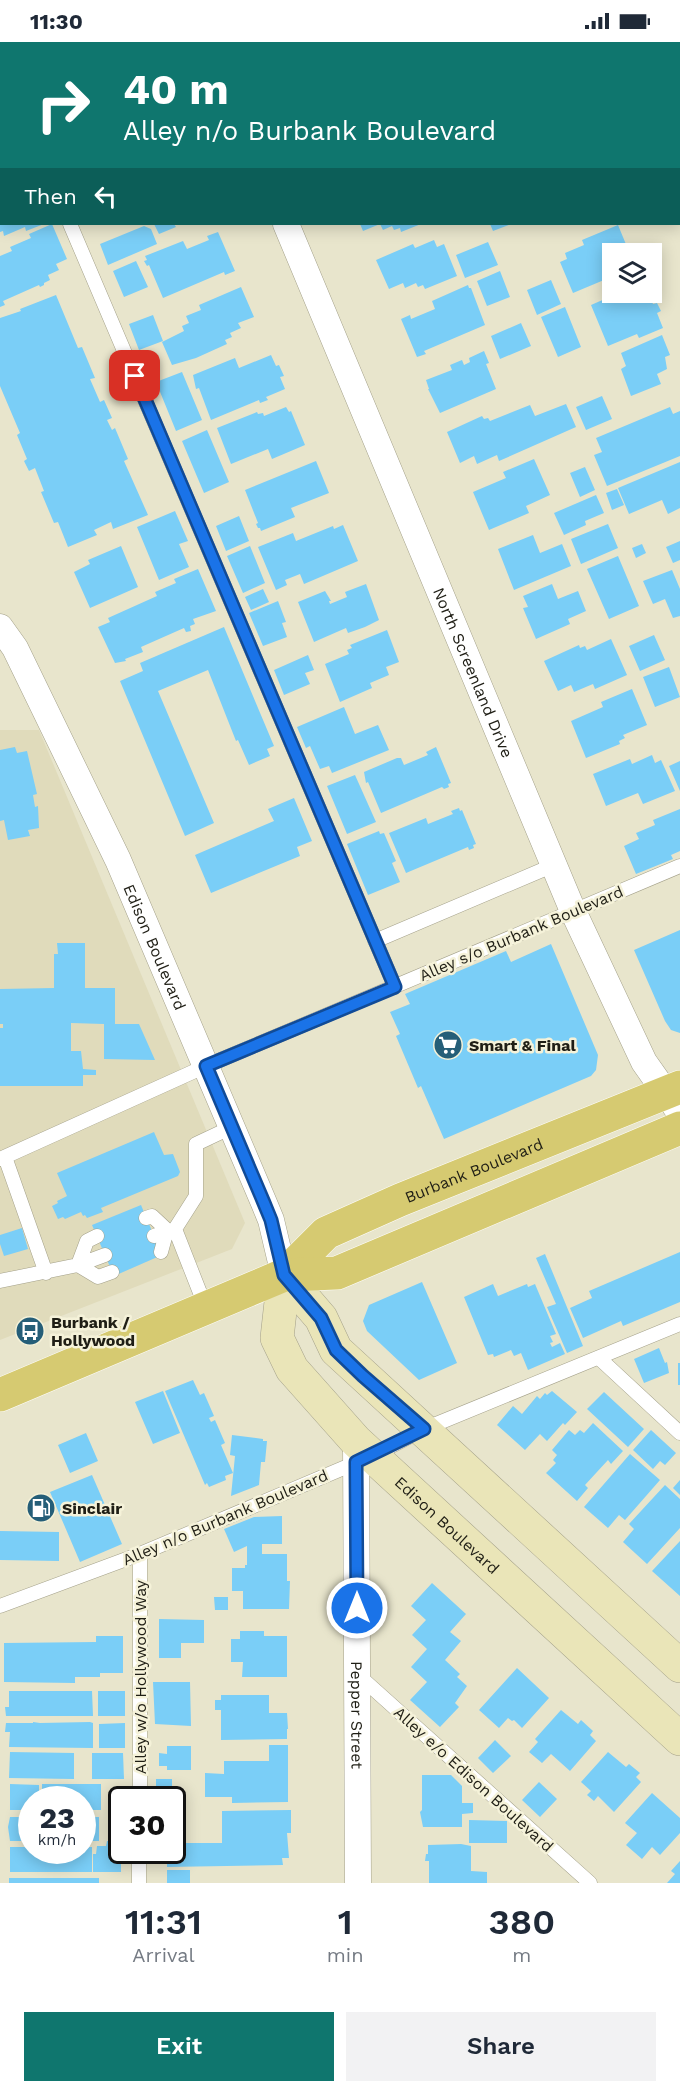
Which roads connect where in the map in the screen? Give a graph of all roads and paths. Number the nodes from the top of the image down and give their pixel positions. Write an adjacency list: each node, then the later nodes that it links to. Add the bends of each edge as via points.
1 (70, 225): 7 (lane)
2 (286, 225): 4 (street, North Screenland Drive)
3 (0, 627): 9 (street, Edison Boulevard, via 15,648 118,860)
4 (554, 865): 6 (street, North Screenland Drive); 7 (lane)
5 (680, 866): 6 (lane, Alley s/o Burbank Boulevard)
6 (573, 911): 8 (lane, Alley s/o Burbank Boulevard); 10 (street, North Screenland Drive, via 641,1056)
7 (375, 941): 8 (lane)
8 (395, 987): 9 (lane, Alley s/o Burbank Boulevard)
9 (206, 1066): 11 (street, Edison Boulevard); 13 (lane, Alley s/o Burbank Boulevard)
10 (675, 1098): 22 (main road, Burbank Boulevard, via 400,1200 326,1233)
11 (232, 1127): 15 (lane, via 196,1144 196,1196); 22 (street, Edison Boulevard, via 271,1220)
12 (680, 1128): 22 (main road, Burbank Boulevard, via 337,1274)
13 (2, 1158): 21 (lane)
14 (146, 1218): 15 (lane, via 152,1216)
15 (166, 1232): 17 (lane); 24 (lane)
16 (97, 1236): 19 (lane, via 87,1241)
17 (161, 1252)
18 (105, 1255): 19 (lane)
19 (78, 1265): 20 (lane, via 98,1277); 21 (lane)
20 (112, 1272)
21 (46, 1273): 23 (lane)
22 (284, 1275): 24 (main road, Burbank Boulevard); 28 (main road, Edison Boulevard, via 321,1318 336,1350); 30 (main road, Edison Boulevard, via 277,1338 292,1369)
23 (0, 1281)
24 (206, 1308): 27 (main road, Burbank Boulevard)
25 (680, 1324): 26 (lane, Alley n/o Burbank Boulevard)
26 (599, 1358): 28 (lane, Alley n/o Burbank Boulevard); 29 (lane)
27 (0, 1395)
28 (424, 1429): 30 (lane, Alley n/o Burbank Boulevard); 33 (main road, Edison Boulevard)
29 (680, 1433)
30 (361, 1453): 31 (lane, Alley n/o Burbank Boulevard); 34 (street, Pepper Street); 35 (main road, Edison Boulevard)
31 (140, 1554): 32 (lane, Alley n/o Burbank Boulevard); 36 (lane, Alley w/o Hollywood Way)
32 (0, 1606)
33 (680, 1666)
34 (357, 1674): 39 (street, Pepper Street); 40 (lane, Alley e/o Edison Boulevard)
35 (680, 1740)
36 (140, 1786)
37 (140, 1864): 38 (lane)
38 (139, 1883)
39 (358, 1883)
40 (590, 1883)

